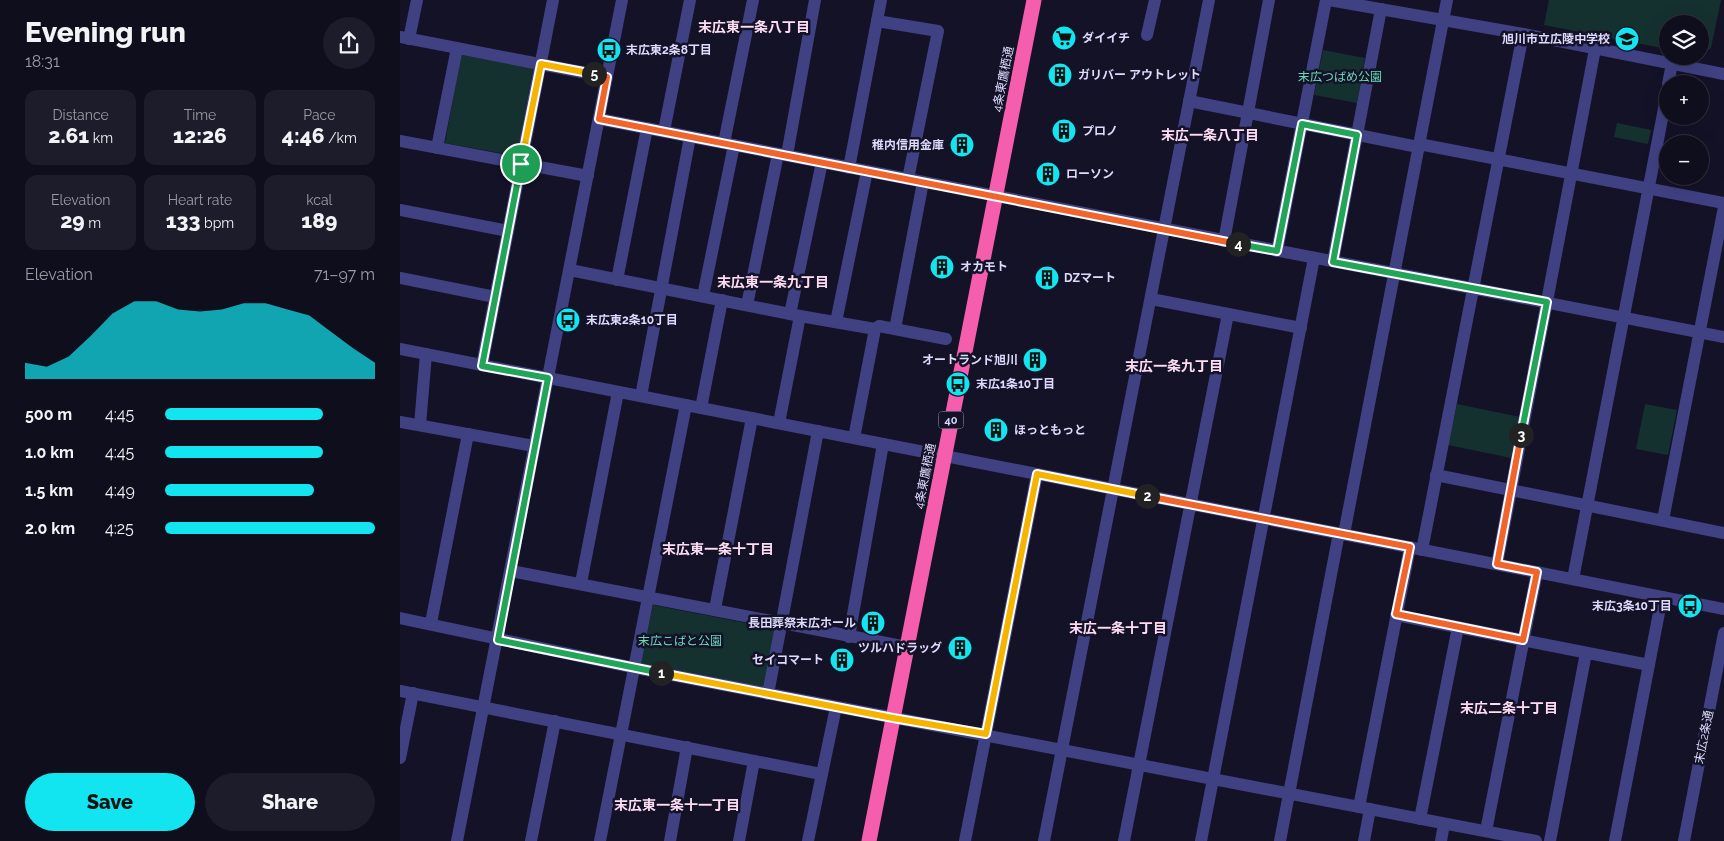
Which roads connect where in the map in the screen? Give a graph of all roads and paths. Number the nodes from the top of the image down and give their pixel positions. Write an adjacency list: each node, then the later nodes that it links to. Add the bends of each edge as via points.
1 (417, 0): 19 (street)
2 (553, 0): 23 (street)
3 (622, 0): 26 (street)
4 (690, 0): 33 (street)
5 (754, 0): 37 (street)
6 (815, 0): 40 (street)
7 (881, 0): 16 (street)
8 (1034, 0): 51 (highway, 4条東鷹栖通 / 40)
9 (1155, 0): 18 (street)
10 (1209, 0): 27 (street)
11 (1269, 0): 28 (street)
12 (1328, 0): 14 (street); 30 (street)
13 (1447, 0): 15 (street)
14 (1381, 9): 15 (street); 34 (street)
15 (1444, 20): 17 (street); 38 (street)
16 (877, 21): 44 (street); 48 (street, via 938,31)
17 (1523, 34): 21 (street); 41 (street)
18 (1148, 36)
19 (405, 38): 20 (street)
20 (457, 48): 23 (street); 39 (street)
21 (1596, 49): 22 (street); 46 (street)
22 (1659, 61)
23 (541, 64): 26 (street); 43 (street)
24 (1677, 65): 25 (street)
25 (1724, 74)
26 (607, 77): 29 (street)
27 (1189, 101): 28 (street); 55 (street)
28 (1247, 113): 30 (street); 57 (street)
29 (599, 119): 32 (street); 47 (street)
30 (1302, 124): 34 (street); 58 (street)
31 (1661, 125): 50 (street)
32 (648, 128): 33 (street); 64 (street)
33 (664, 131): 35 (street)
34 (1357, 135): 38 (street); 60 (street)
35 (690, 136): 37 (street); 65 (street)
36 (400, 141): 39 (street)
37 (729, 144): 40 (street); 67 (street)
38 (1419, 145): 41 (street); 62 (street)
39 (438, 148): 43 (street)
40 (782, 154): 42 (street); 72 (street)
41 (1498, 160): 46 (street); 66 (street)
42 (822, 162): 44 (street); 74 (street)
43 (521, 164): 47 (street); 56 (street)
44 (849, 168): 45 (street)
45 (867, 171): 48 (street); 76 (street)
46 (1571, 173): 50 (street); 71 (street)
47 (588, 176): 61 (street)
48 (908, 179): 49 (street)
49 (923, 182): 51 (street); 79 (street)
50 (1648, 187): 52 (street); 75 (street)
51 (994, 196): 55 (street); 100 (highway, 4条東鷹栖通 / 40)
52 (1724, 203)
53 (1724, 207): 80 (street)
54 (400, 210): 56 (street)
55 (1164, 229): 57 (street); 69 (street)
56 (508, 231): 68 (street)
57 (1224, 241): 58 (street)
58 (1277, 251): 59 (street)
59 (1314, 258): 60 (street); 77 (street)
60 (1333, 262): 62 (street)
61 (570, 270): 64 (street); 86 (street)
62 (1394, 273): 66 (street); 110 (street)
63 (400, 278): 68 (street)
64 (617, 280): 65 (street)
65 (660, 288): 67 (street); 88 (street)
66 (1473, 288): 71 (street); 102 (street)
67 (703, 296): 70 (street)
68 (495, 297): 85 (street)
69 (1151, 299): 73 (street); 103 (street)
70 (722, 300): 72 (street); 90 (street)
71 (1547, 302): 75 (street); 104 (street)
72 (747, 305): 74 (street)
73 (1228, 314): 77 (street); 105 (street)
74 (795, 315): 76 (street); 93 (street)
75 (1623, 317): 80 (street); 106 (street)
76 (836, 322): 78 (street)
77 (1301, 328): 107 (street)
78 (875, 329): 79 (street, via 879,326); 97 (street)
79 (895, 329): 82 (street)
80 (1700, 332): 81 (street); 108 (street)
81 (1724, 337)
82 (946, 339)
83 (400, 350): 84 (street)
84 (426, 354): 85 (street); 94 (street)
85 (482, 366): 86 (street)
86 (548, 378): 87 (street); 99 (street)
87 (618, 392): 88 (street); 116 (street)
88 (641, 396): 89 (street)
89 (686, 405): 90 (street); 117 (street)
90 (701, 408): 91 (street)
91 (752, 418): 93 (street); 119 (street)
92 (400, 422): 94 (street)
93 (779, 423): 95 (street)
94 (420, 426): 96 (street)
95 (818, 431): 97 (street); 124 (street)
96 (468, 434): 99 (street); 123 (street)
97 (854, 438): 98 (street)
98 (883, 444): 100 (street); 127 (street)
99 (534, 446): 113 (street)
100 (944, 456): 101 (street); 130 (highway, 4条東鷹栖通 / 40)
101 (1037, 474): 103 (street); 142 (street)
102 (1436, 475): 104 (street); 111 (street)
103 (1113, 489): 105 (street); 144 (street)
104 (1511, 489): 106 (street); 112 (street)
105 (1190, 504): 107 (street); 147 (street)
106 (1586, 505): 108 (street); 115 (street)
107 (1263, 519): 110 (street); 149 (street)
108 (1663, 520): 109 (street)
109 (1724, 532)
110 (1341, 534): 111 (street); 150 (street)
111 (1416, 548): 112 (street); 121 (street)
112 (1497, 564): 114 (street)
113 (511, 571): 116 (street); 128 (street)
114 (1537, 572): 115 (street); 129 (street)
115 (1573, 579): 118 (street)
116 (581, 583): 117 (street)
117 (648, 597): 119 (street); 133 (street)
118 (1662, 597): 120 (street); 132 (street)
119 (715, 609): 124 (street)
120 (1724, 609)
121 (1396, 614): 125 (street); 151 (street)
122 (400, 618): 123 (street)
123 (431, 623): 128 (street)
124 (781, 623): 127 (street); 136 (street)
125 (1458, 627): 129 (street); 152 (street)
126 (1724, 633): 134 (street, 末広2条通)
127 (849, 637): 130 (street)
128 (498, 640): 133 (street); 137 (street)
129 (1523, 640): 131 (street); 154 (street)
130 (907, 647): 139 (highway, 4条東鷹栖通 / 40)
131 (1586, 653): 132 (street); 171 (street)
132 (1649, 665): 172 (street)
133 (635, 668): 136 (street); 141 (street)
134 (1720, 677): 173 (street, 末広2条通)
135 (406, 692): 137 (street); 145 (street)
136 (768, 694): 138 (street)
137 (484, 707): 140 (street); 156 (street)
138 (836, 707): 139 (street); 148 (street)
139 (893, 718): 142 (street); 162 (highway, 4条東鷹栖通 / 40)
140 (555, 721): 141 (street); 157 (street)
141 (621, 734): 143 (street); 158 (street)
142 (986, 734): 144 (street); 163 (street)
143 (687, 747): 146 (street); 159 (street)
144 (1062, 749): 147 (street); 164 (street)
145 (400, 755)
146 (754, 761): 148 (street); 160 (street)
147 (1138, 766): 149 (street); 165 (street)
148 (821, 774): 161 (street)
149 (1214, 779): 150 (street); 166 (street)
150 (1289, 793): 151 (street); 167 (street)
151 (1364, 808): 152 (street); 168 (street)
152 (1420, 819): 153 (street)
153 (1444, 824): 154 (street); 169 (street)
154 (1486, 832): 155 (street)
155 (1520, 840): 170 (street)
156 (457, 841)
157 (531, 841)
158 (600, 841)
159 (670, 841)
160 (738, 841)
161 (808, 841)
162 (869, 841)
163 (965, 841)
164 (1044, 841)
165 (1124, 841)
166 (1201, 841)
167 (1280, 841)
168 (1364, 841)
169 (1441, 841)
170 (1536, 841)
171 (1550, 841)
172 (1614, 841)
173 (1684, 841)

